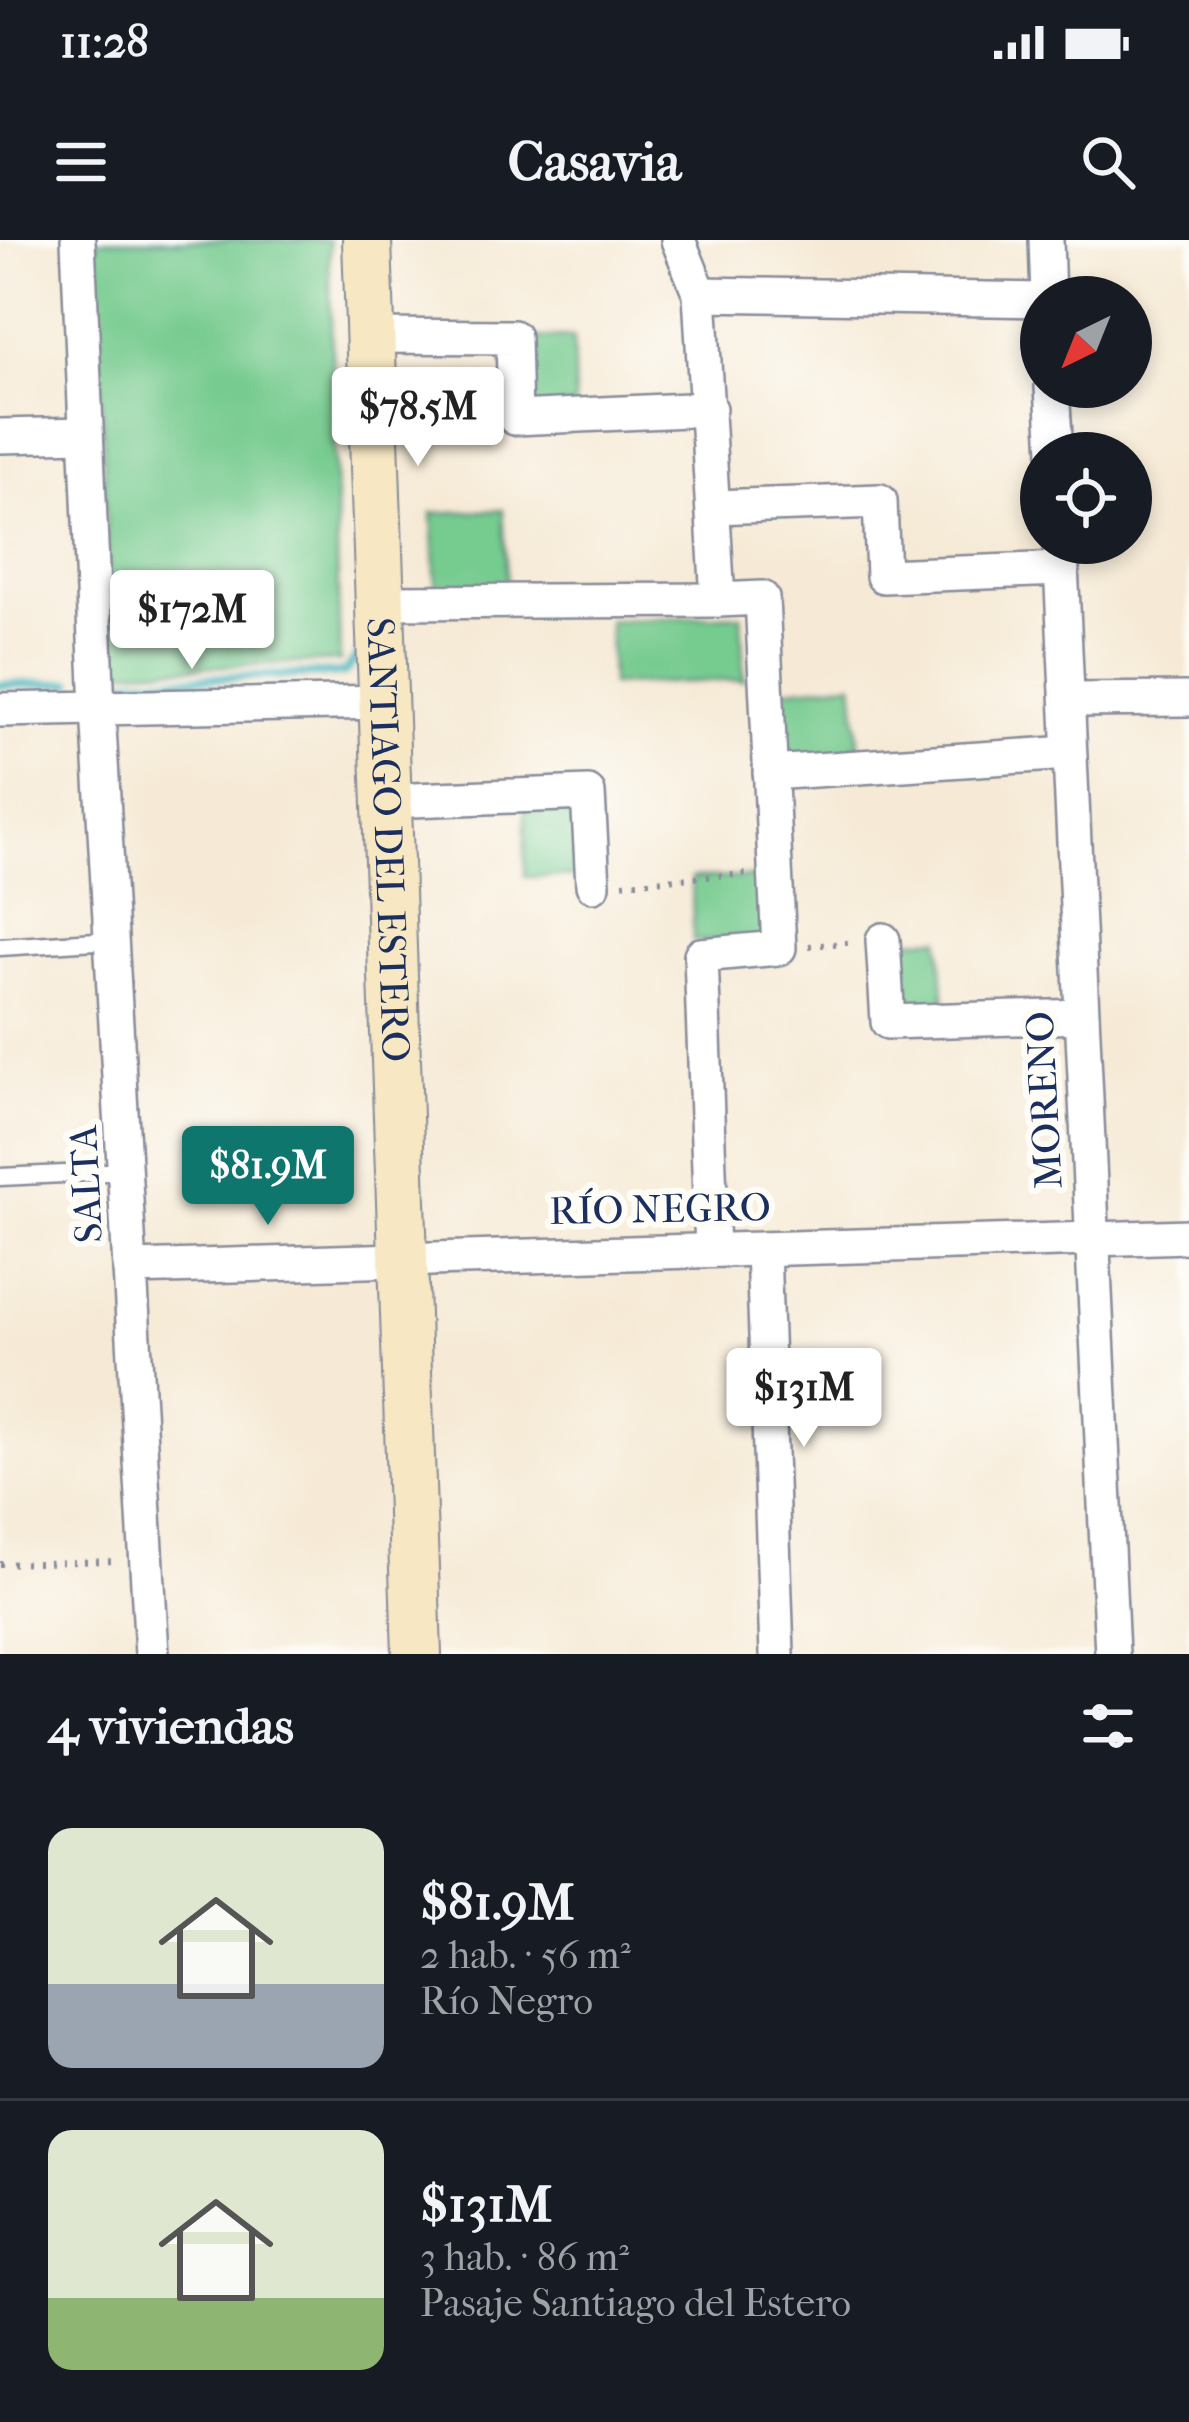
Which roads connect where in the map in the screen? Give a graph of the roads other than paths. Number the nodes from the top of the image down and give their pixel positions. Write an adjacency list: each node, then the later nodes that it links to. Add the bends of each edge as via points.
1 (78, 240): 10 (street, SALTA)
2 (367, 240): 8 (street, SANTIAGO DEL ESTERO)
3 (678, 240): 6 (street)
4 (1046, 240): 5 (street)
5 (1045, 276)
6 (700, 294): 7 (street); 9 (street)
7 (1020, 298)
8 (371, 336): 9 (street, via 513,337 514,418); 16 (street, SANTIAGO DEL ESTERO)
9 (709, 410): 12 (street)
10 (85, 434): 11 (street); 20 (street, SALTA)
11 (0, 436)
12 (714, 507): 13 (street, via 880,501 884,576); 15 (street)
13 (1020, 561)
14 (1061, 564): 18 (street, MORENO)
15 (718, 600): 16 (street); 23 (street, via 762,598)
16 (381, 602): 19 (street, SANTIAGO DEL ESTERO)
17 (1189, 699): 18 (street)
18 (1068, 700): 22 (street, MORENO)
19 (385, 702): 20 (street); 24 (street, SANTIAGO DEL ESTERO)
20 (98, 709): 21 (street); 26 (street, SALTA)
21 (0, 710)
22 (1070, 753): 23 (street); 29 (street, MORENO)
23 (770, 773): 35 (street, via 778,948 701,955)
24 (388, 801): 25 (street, via 588,793); 36 (street, SANTIAGO DEL ESTERO)
25 (593, 885)
26 (113, 940): 28 (lane); 30 (street, SALTA)
27 (883, 940): 29 (street, via 888,1022)
28 (0, 947)
29 (1082, 1016): 33 (street, MORENO)
30 (128, 1172): 31 (lane); 37 (street, SALTA)
31 (0, 1177)
32 (1189, 1236): 33 (street, RÍO NEGRO)
33 (1092, 1239): 34 (street, RÍO NEGRO); 41 (street, MORENO)
34 (763, 1249): 35 (street, RÍO NEGRO); 40 (street)
35 (712, 1250): 36 (street, RÍO NEGRO)
36 (406, 1257): 37 (street, RÍO NEGRO); 39 (street, SANTIAGO DEL ESTERO)
37 (133, 1268): 38 (street, SALTA)
38 (152, 1654)
39 (417, 1654)
40 (777, 1654)
41 (1112, 1654)

